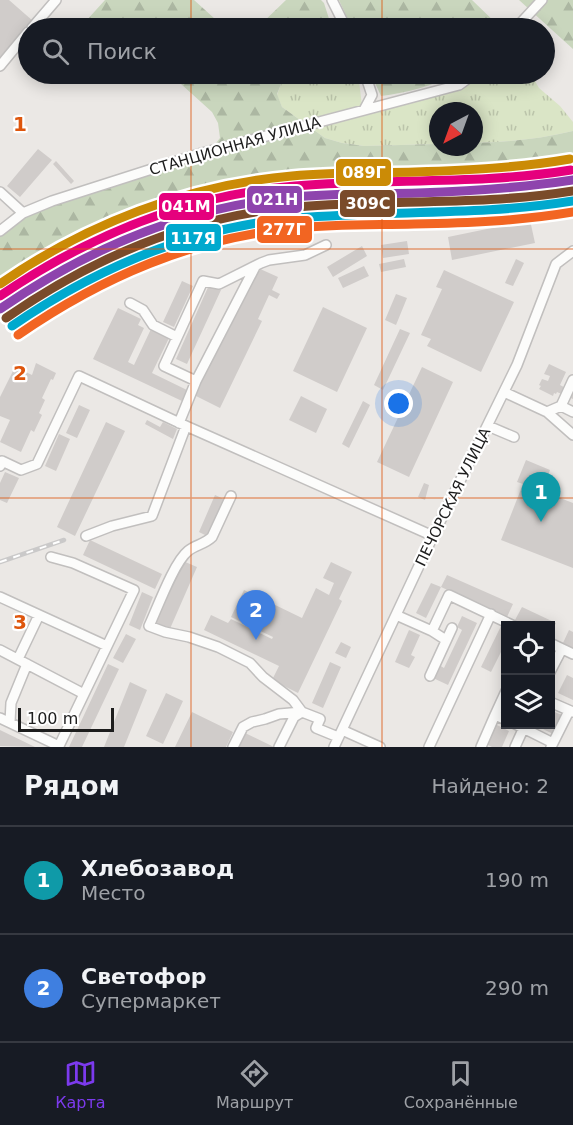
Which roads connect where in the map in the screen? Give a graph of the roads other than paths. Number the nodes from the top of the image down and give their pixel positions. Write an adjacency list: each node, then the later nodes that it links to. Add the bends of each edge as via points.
1 (56, 0): 4 (street)
2 (332, 0): 5 (street)
3 (542, 0): 6 (street)
4 (41, 18)
5 (341, 18)
6 (525, 18)
7 (18, 44): 8 (street)
8 (0, 66)
9 (368, 84): 11 (street, via 372,95)
10 (459, 84): 11 (street, СТАНЦИОННАЯ УЛИЦА)
11 (364, 110): 13 (street, СТАНЦИОННАЯ УЛИЦА, via 202,153)
12 (0, 192): 13 (street)
13 (23, 213): 14 (street, СТАНЦИОННАЯ УЛИЦА)
14 (0, 231)
15 (326, 245): 17 (street, via 305,255 269,260)
16 (573, 251): 22 (street, ПЕЧОРСКАЯ УЛИЦА, via 556,264)
17 (255, 267): 19 (street, via 219,284 203,281); 21 (street)
18 (130, 303): 19 (street, via 143,310 153,325)
19 (177, 337): 21 (street, via 164,366)
20 (573, 380): 23 (street)
21 (196, 381): 26 (street)
22 (504, 392): 24 (street); 27 (street, ПЕЧОРСКАЯ УЛИЦА)
23 (561, 406): 24 (street); 25 (street)
24 (547, 412): 28 (street)
25 (573, 412)
26 (182, 424): 30 (street, via 79,376 36,464 21,470 2,462); 32 (street, via 152,516); 33 (street)
27 (488, 426): 29 (street); 33 (street, ПЕЧОРСКАЯ УЛИЦА)
28 (573, 435)
29 (514, 437)
30 (0, 466)
31 (231, 496): 56 (street, via 212,537 187,552 176,567 149,626 218,647 250,663)
32 (86, 536)
33 (433, 536): 38 (street, ПЕЧОРСКАЯ УЛИЦА)
34 (51, 557): 43 (street, via 134,590)
35 (0, 597): 37 (street)
36 (491, 614): 39 (street); 41 (street, via 449,595); 69 (street)
37 (39, 615): 43 (street); 48 (street)
38 (396, 615): 41 (street); 63 (street, ПЕЧОРСКАЯ УЛИЦА)
39 (504, 621)
40 (452, 628): 42 (street)
41 (432, 631): 42 (street)
42 (446, 640): 51 (street)
43 (107, 646): 52 (street)
44 (555, 646): 45 (street)
45 (562, 649): 47 (street); 49 (street)
46 (0, 650): 48 (street)
47 (573, 654)
48 (18, 659): 50 (street)
49 (555, 662)
50 (27, 664): 52 (street); 60 (street, via 11,703)
51 (430, 676)
52 (84, 694): 60 (street, via 58,746)
53 (501, 702): 57 (street)
54 (555, 704): 55 (street)
55 (571, 711): 64 (street)
56 (302, 712): 63 (street, via 320,719 316,728); 65 (street, via 279,714 243,726); 66 (street, via 294,717)
57 (495, 715): 59 (street); 70 (street)
58 (0, 718): 60 (street)
59 (501, 718)
60 (10, 722)
61 (520, 729): 71 (street)
62 (526, 729): 64 (street)
63 (340, 734): 67 (street, ПЕЧОРСКАЯ УЛИЦА); 68 (street)
64 (552, 745)
65 (233, 747)
66 (279, 747)
67 (334, 747)
68 (380, 747)
69 (429, 747)
70 (481, 747)
71 (515, 747)

